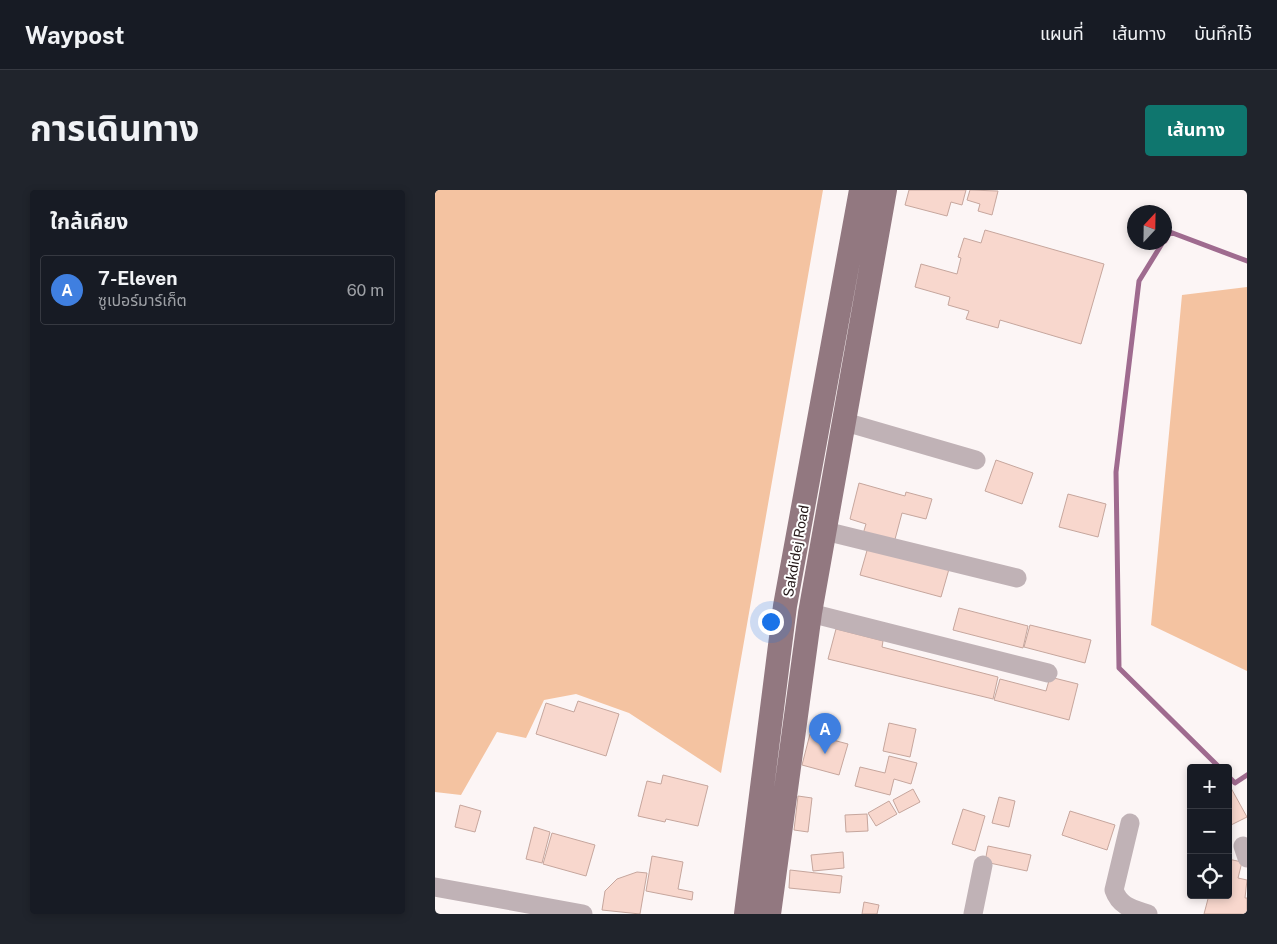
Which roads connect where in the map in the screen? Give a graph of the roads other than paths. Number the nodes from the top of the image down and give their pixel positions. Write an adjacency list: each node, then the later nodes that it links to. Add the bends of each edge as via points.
1 (861, 190): 13 (main road, Sakdidej Road, via 785,606)
2 (885, 190): 3 (main road)
3 (845, 422): 4 (street); 5 (main road)
4 (976, 460)
5 (825, 531): 6 (street); 7 (main road)
6 (1017, 578)
7 (810, 613): 8 (street); 14 (main road)
8 (1049, 673)
9 (1130, 823): 16 (street, via 1114,890 1118,900)
10 (983, 865): 15 (street)
11 (435, 887): 12 (street)
12 (583, 914)
13 (746, 914)
14 (769, 914)
15 (973, 914)
16 (1148, 914)

